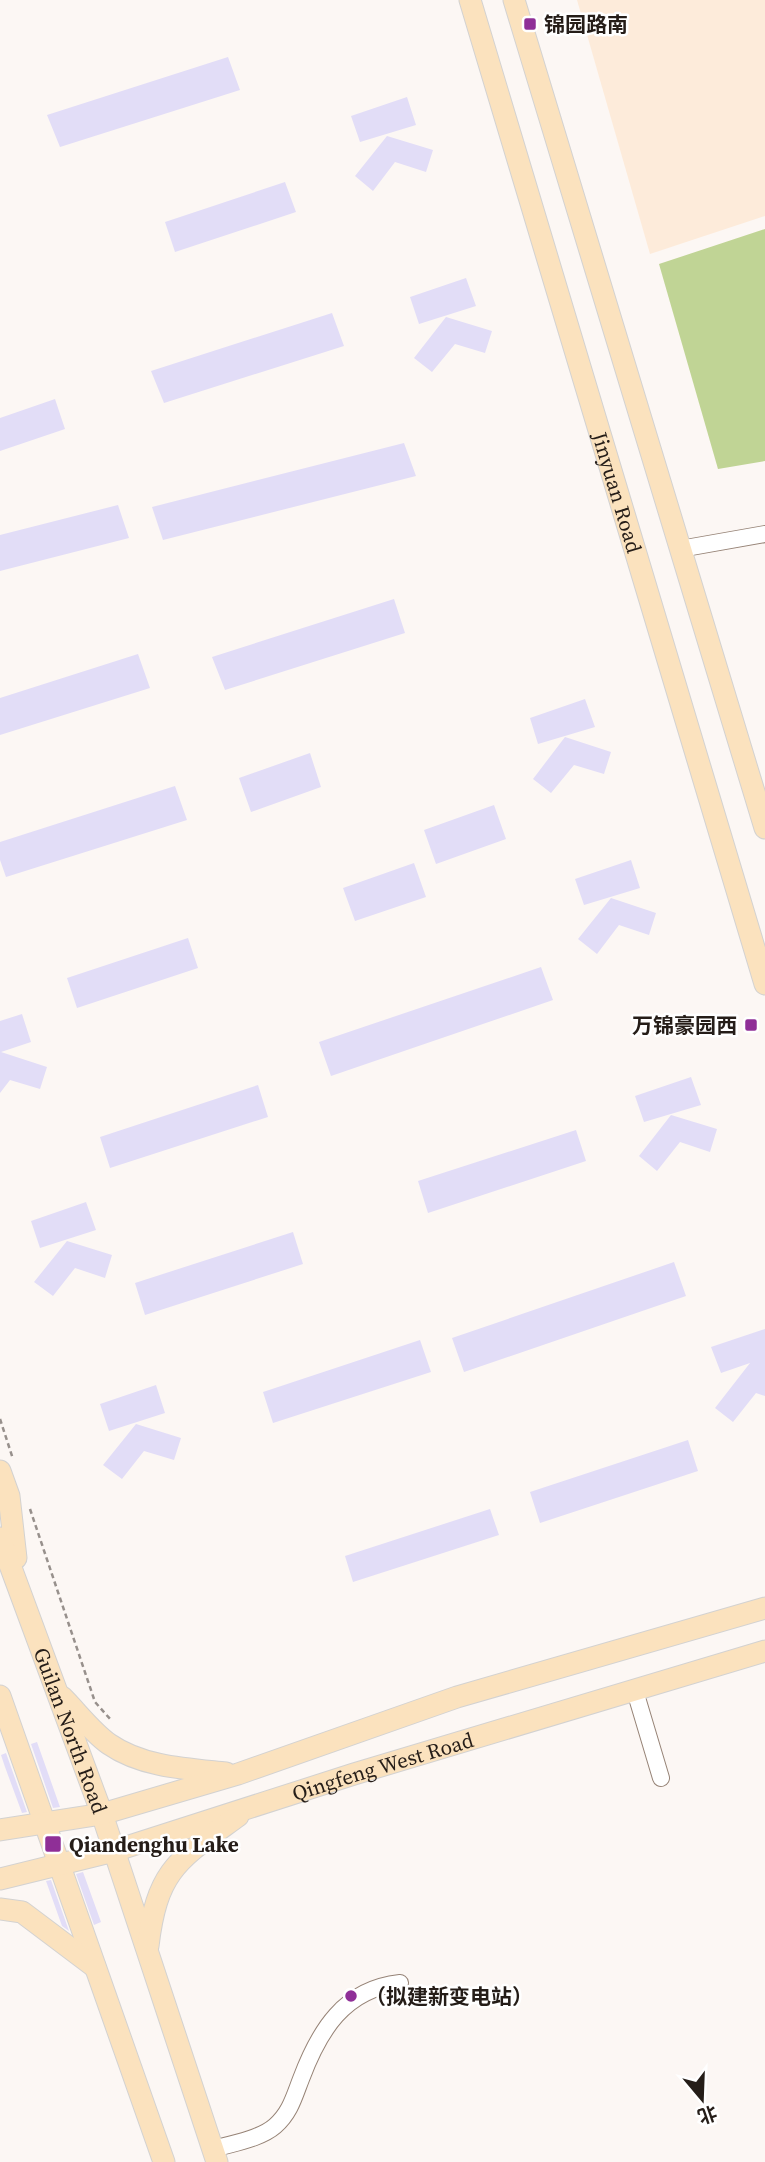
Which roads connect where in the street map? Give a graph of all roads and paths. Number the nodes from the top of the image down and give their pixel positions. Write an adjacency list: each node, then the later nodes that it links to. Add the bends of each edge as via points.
1 (470, 0): 6 (main road, Jinyuan Road)
2 (514, 0): 4 (main road)
3 (765, 534): 4 (street)
4 (680, 549): 5 (main road)
5 (765, 828)
6 (765, 984)
7 (0, 1419): 8 (path)
8 (9, 1471): 11 (main road)
9 (26, 1497): 17 (path, via 96,1702)
10 (0, 1538): 11 (main road, Guilan North Road)
11 (20, 1592): 15 (main road, Guilan North Road)
12 (765, 1608): 19 (main road, Qingfeng West Road, via 457,1698)
13 (765, 1651): 14 (main road, Qingfeng West Road)
14 (635, 1691): 20 (street); 21 (main road, Qingfeng West Road)
15 (57, 1692): 19 (main road, via 107,1743 128,1756 180,1769); 22 (main road, Guilan North Road)
16 (2, 1702): 18 (main road); 23 (main road)
17 (112, 1721)
18 (0, 1747)
19 (238, 1774): 22 (main road, Qingfeng West Road)
20 (661, 1778)
21 (251, 1806): 25 (main road, Qingfeng West Road); 29 (main road, via 172,1868 152,1914)
22 (102, 1814): 23 (main road, Qingfeng West Road); 25 (main road, Guilan North Road)
23 (44, 1823): 24 (main road, Qingfeng West Road); 26 (main road)
24 (0, 1830)
25 (114, 1851): 26 (main road, Qingfeng West Road); 29 (main road, Guilan North Road)
26 (58, 1864): 27 (main road, Qingfeng West Road); 30 (main road)
27 (0, 1879)
28 (0, 1909): 30 (main road, via 22,1912)
29 (148, 1951): 33 (main road, Guilan North Road)
30 (95, 1967): 32 (main road)
31 (400, 1983): 33 (street, via 367,1991 342,2008 319,2036 289,2112 273,2128)
32 (155, 2137): 34 (main road); 35 (main road)
33 (217, 2158)
34 (157, 2162)
35 (164, 2162)

